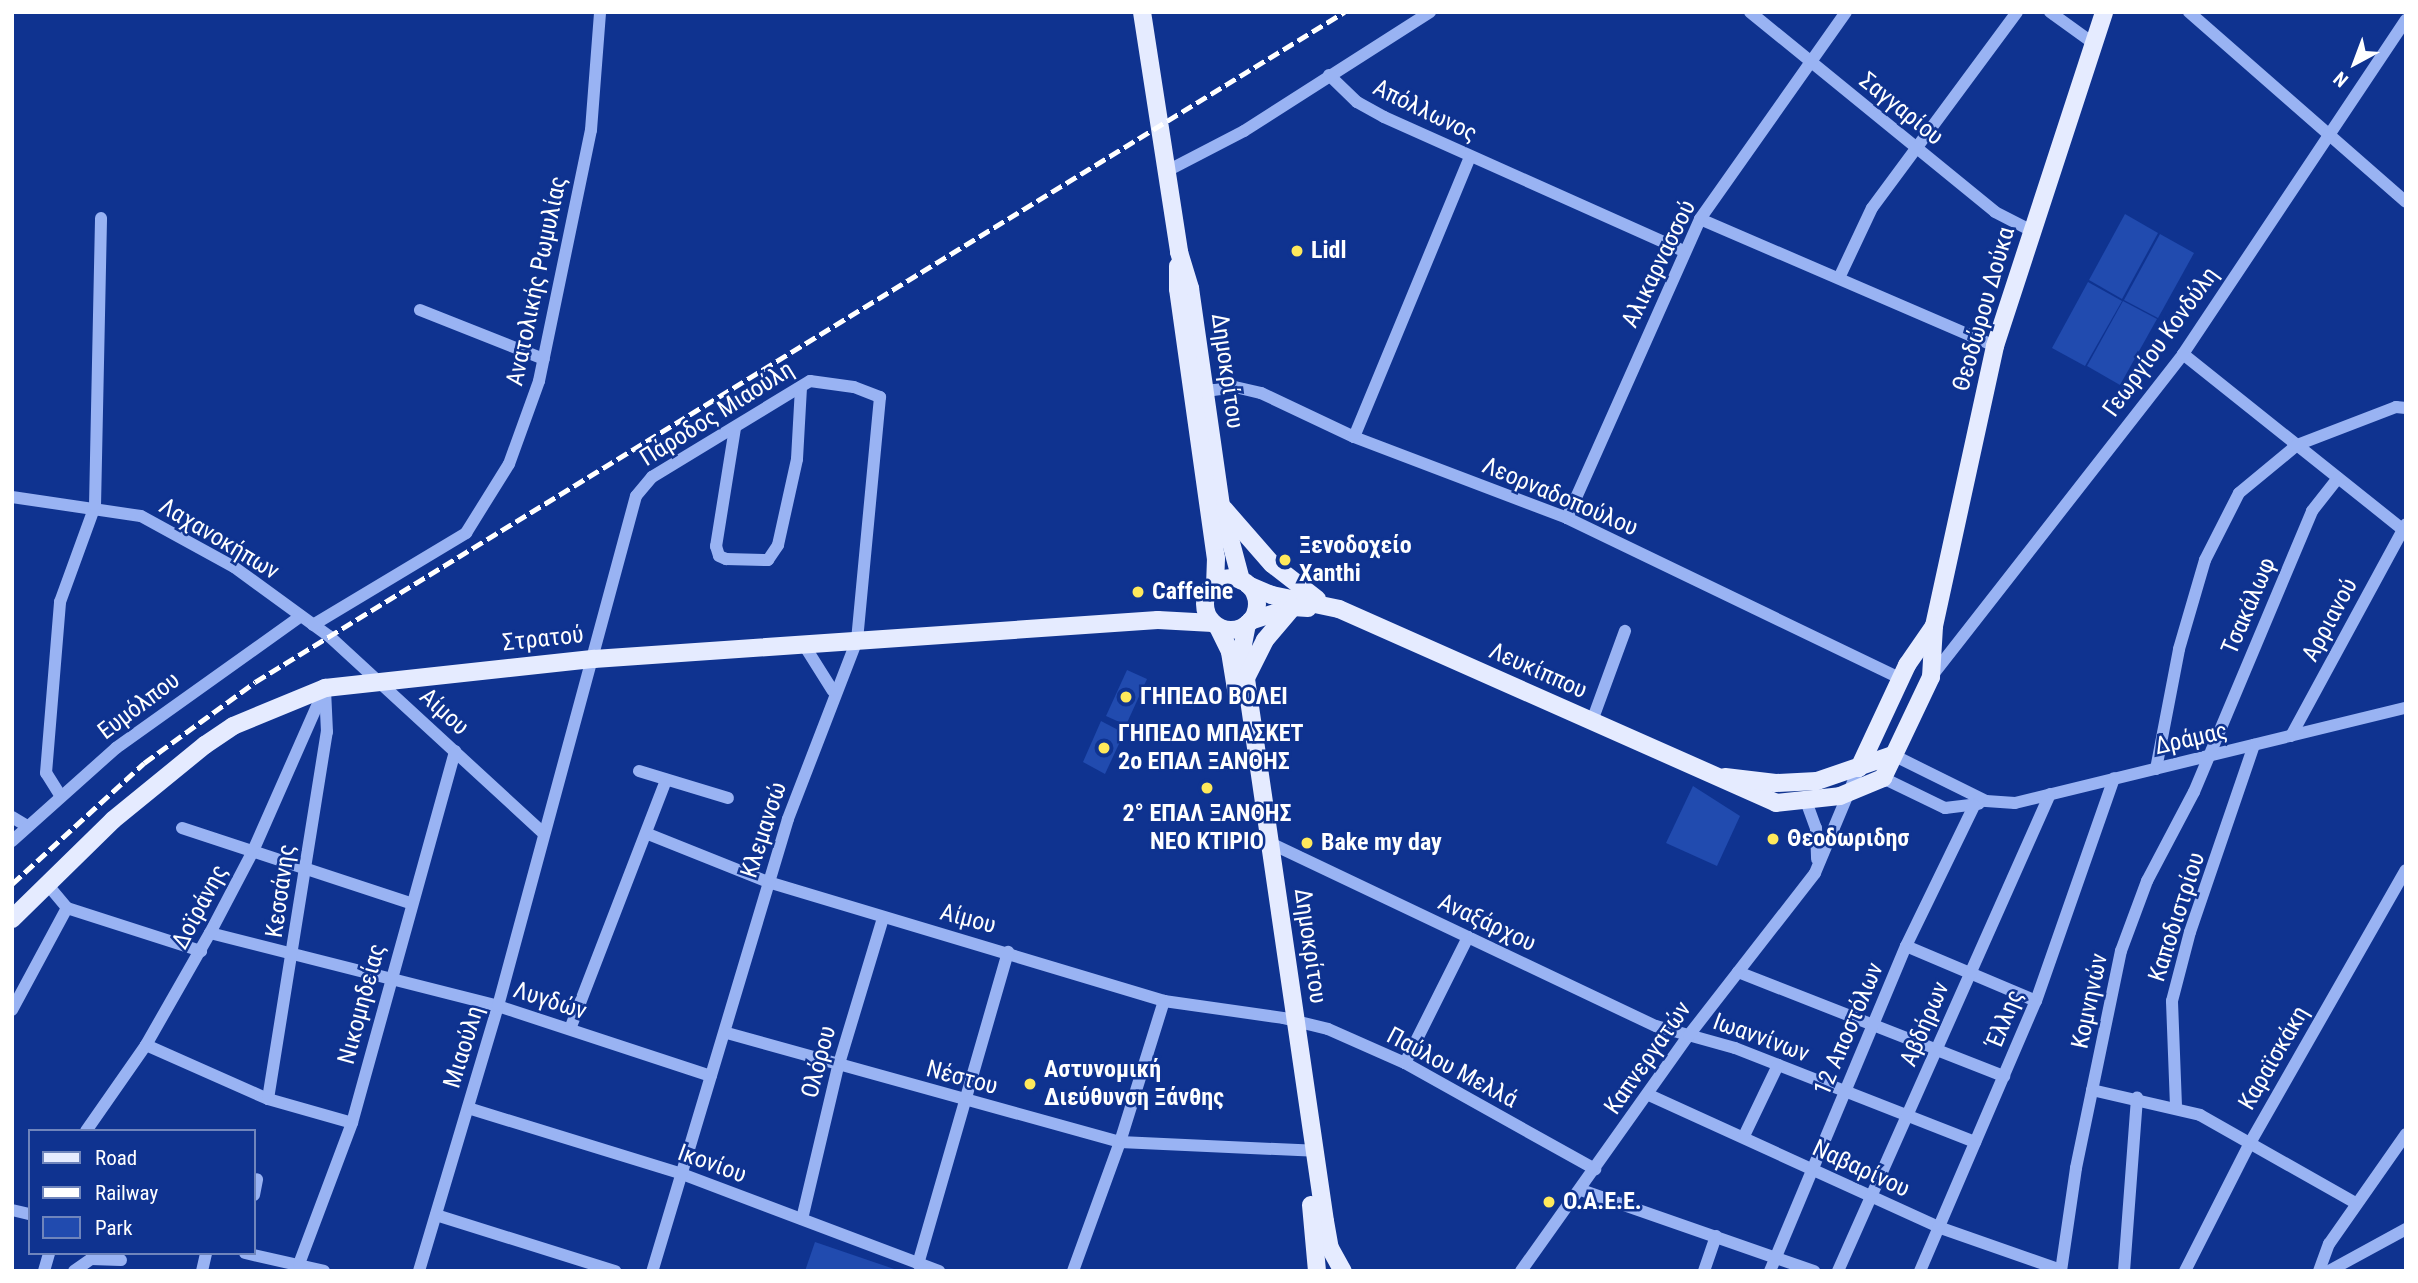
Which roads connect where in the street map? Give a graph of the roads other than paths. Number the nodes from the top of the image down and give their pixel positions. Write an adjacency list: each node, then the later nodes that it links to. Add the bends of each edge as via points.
1 (600, 12): 27 (street, Ανατολικής Ρωμυλίας, via 592,130)
2 (1142, 12): 17 (main road, Δημοκρίτου)
3 (1430, 12): 13 (street)
4 (1750, 12): 12 (street, Σαγγαρίου)
5 (1846, 12): 12 (street, Αλικαρνασσού)
6 (2018, 12): 15 (street)
7 (2050, 12): 11 (street)
8 (2104, 12): 11 (main road, Θεοδώρου Δούκα)
9 (2189, 12): 14 (street)
10 (2406, 19): 14 (street, Γεωργίου Κονδύλη)
11 (2093, 43): 21 (main road, Θεοδώρου Δούκα)
12 (1810, 62): 15 (street, Σαγγαρίου); 20 (street, Αλικαρνασσού)
13 (1329, 75): 16 (street, Απόλλωνος, via 1370,111); 17 (street, via 1244,131)
14 (2328, 134): 18 (street); 26 (street, Γεωργίου Κονδύλη)
15 (1915, 147): 21 (street, Σαγγαρίου, via 1995,212); 23 (street, via 1872,208)
16 (1470, 156): 22 (street, Απόλλωνος); 33 (street)
17 (1165, 172): 29 (main road, Δημοκρίτου, via 1190,288)
18 (2406, 202)
19 (101, 218): 38 (street)
20 (1700, 219): 22 (street, Αλικαρνασσού); 23 (street)
21 (2032, 231): 25 (main road, Θεοδώρου Δούκα)
22 (1684, 251): 39 (street, Αλικαρνασσού)
23 (1839, 278): 25 (street)
24 (420, 310): 27 (street)
25 (1996, 346): 50 (main road, Θεοδώρου Δούκα)
26 (2183, 354): 34 (street); 55 (street, Γεωργίου Κονδύλη)
27 (544, 359): 48 (street, Ανατολικής Ρωμυλίας, via 509,464 466,533)
28 (800, 387): 30 (street, Πάροδος Μιαούλη, via 818,380); 32 (street, Πάροδος Μιαούλη); 32 (street, via 797,459 778,545 768,560 726,559 716,547)
29 (1199, 392): 33 (street, Λεορναδοπούλου, via 1236,387 1261,393); 37 (main road, Δημοκρίτου); 42 (main road, Δημοκρίτου, via 1216,558)
30 (880, 397): 52 (street, Κλεμανσώ)
31 (2406, 408): 34 (street, via 2396,407)
32 (735, 428): 54 (street, Πάροδος Μιαούλη, via 652,477 639,492)
33 (1354, 437): 39 (street, Λεορναδοπούλου)
34 (2297, 446): 35 (street); 69 (street, via 2239,493 2205,560 2179,649)
35 (2338, 478): 40 (street); 67 (street, Τσακάλωφ, via 2312,511)
36 (12, 497): 38 (street, Λαχανοκήπων)
37 (1221, 505): 41 (main road, Δημοκρίτου); 44 (main road, via 1272,564)
38 (95, 506): 45 (street, Λαχανοκήπων, via 141,516 181,536 234,567); 77 (street, via 60,602 46,773)
39 (1567, 518): 58 (street, Λεορναδοπούλου)
40 (2404, 526): 63 (street, Αρριανού)
41 (1245, 582): 42 (main road); 44 (main road, Λευκίππου, via 1272,595); 47 (main road, via 1256,599)
42 (1212, 587): 46 (main road, Στρατού, via 1188,608); 49 (main road, via 1205,608)
43 (1293, 607): 44 (main road, Λευκίππου); 47 (main road, Λευκίππου); 57 (main road, via 1265,640)
44 (1332, 607): 62 (main road, Λευκίππου)
45 (301, 616): 48 (street, Λαχανοκήπων); 77 (street, Ευμόλπου, via 116,748)
46 (1158, 620): 49 (main road, Στρατού); 52 (main road, Στρατού)
47 (1249, 623): 49 (main road, via 1233,630); 57 (main road, Δημοκρίτου, via 1243,644)
48 (313, 625): 56 (street, Λαχανοκήπων)
49 (1216, 625): 111 (main road, Δημοκρίτου, via 1230,652)
50 (1934, 626): 55 (main road, Θεοδώρου Δούκα); 58 (main road, Θεοδώρου Δούκα)
51 (1625, 631): 62 (street)
52 (857, 640): 53 (main road, Στρατού); 60 (street, Κλεμανσώ)
53 (804, 645): 54 (main road, Στρατού); 60 (street)
54 (594, 659): 56 (main road, Στρατού); 84 (street, Πάροδος Μιαούλη)
55 (1931, 677): 66 (main road, Θεοδώρου Δούκα)
56 (377, 679): 59 (main road, Στρατού); 65 (street, Αίμου)
57 (1246, 679): 87 (main road, Δημοκρίτου)
58 (1901, 679): 68 (main road, Θεοδώρου Δούκα)
59 (325, 688): 88 (street, Δοϊράνης); 89 (street, Κεσσάνης, via 327,732); 93 (main road, Στρατού, via 233,726 205,745 113,820)
60 (834, 691): 92 (street, Κλεμανσώ)
61 (2406, 708): 63 (street, Δράμας)
62 (1591, 721): 71 (main road, Λευκίππου)
63 (2291, 736): 64 (street, Δράμας)
64 (2254, 745): 67 (street, Δράμας); 129 (street, Καποδιστρίου, via 2190,932 2172,1001)
65 (456, 751): 84 (street, Αίμου); 94 (street, Νικομηδείας)
66 (1892, 755): 68 (main road, Λευκίππου); 72 (main road, Θεοδώρου Δούκα); 80 (street, Δράμας)
67 (2208, 756): 69 (street, Δράμας); 123 (street, Κομνηνών, via 2147,881 2121,951)
68 (1859, 768): 71 (main road, Λευκίππου, via 1833,778 1790,783); 75 (street, Καπνεργατών)
69 (2157, 769): 73 (street, Δράμας)
70 (639, 771): 74 (street)
71 (1718, 776): 79 (main road, Λευκίππου, via 1776,803)
72 (1883, 778): 75 (main road, Λευκίππου); 80 (street, Δράμας, via 1945,808)
73 (2113, 778): 76 (street, Δράμας); 108 (street, Έλλης)
74 (666, 780): 78 (street); 85 (street)
75 (1850, 792): 79 (main road, Λευκίππου); 91 (street, Καπνεργατών)
76 (2050, 794): 80 (street, Δράμας, via 2015,803); 105 (street, Αβδήρων)
77 (61, 795): 82 (street, Ευμόλπου)
78 (728, 798)
79 (1805, 802): 91 (street, via 1818,842)
80 (1980, 804): 100 (street, 12 Αποστόλων)
81 (12, 817): 82 (street)
82 (27, 826): 86 (street, Ευμόλπου)
83 (182, 828): 88 (street)
84 (543, 833): 109 (street, Μιαούλη)
85 (648, 834): 92 (street, Αίμου); 113 (street)
86 (12, 841)
87 (1270, 843): 99 (street, Αναξάρχου); 111 (main road, Δημοκρίτου)
88 (253, 851): 89 (street); 98 (street, Δοϊράνης)
89 (305, 869): 94 (street); 103 (street, Κεσσάνης)
90 (2406, 870): 138 (street, Καραϊσκάκη)
91 (1815, 873): 104 (street, Καπνεργατών)
92 (768, 882): 96 (street, Αίμου); 114 (street, Κλεμανσώ)
93 (47, 884): 95 (street); 97 (main road, Στρατού)
94 (410, 903): 106 (street, Νικομηδείας)
95 (67, 908): 101 (street); 110 (street)
96 (883, 918): 102 (street, Αίμου); 120 (street, Ολόρου)
97 (12, 919)
98 (210, 933): 101 (street, Δοϊράνης); 103 (street, Λυγδών)
99 (1468, 937): 115 (street, Αναξάρχου, via 1656,1026); 118 (street)
100 (1906, 946): 105 (street); 112 (street, 12 Αποστόλων)
101 (201, 951): 116 (street, Δοϊράνης)
102 (1008, 952): 107 (street, Αίμου); 128 (street)
103 (293, 955): 106 (street, Λυγδών); 127 (street, Κεσσάνης)
104 (1738, 972): 112 (street); 115 (street, Καπνεργατών)
105 (1969, 974): 108 (street); 117 (street, Αβδήρων)
106 (389, 979): 109 (street, Λυγδών); 132 (street, Νικομηδείας)
107 (1164, 1001): 111 (street, Αίμου); 136 (street)
108 (2036, 1001): 122 (street, Έλλης)
109 (498, 1006): 113 (street, Λυγδών); 130 (street, Μιαούλη)
110 (12, 1010)
111 (1290, 1019): 118 (street, Παύλου Μελλά); 139 (main road, Δημοκρίτου)
112 (1876, 1023): 117 (street); 124 (street, 12 Αποστόλων)
113 (570, 1029): 121 (street, Λυγδών)
114 (727, 1033): 120 (street, Νέστου); 121 (street, Κλεμανσώ)
115 (1689, 1035): 119 (street, Ιωαννίνων); 125 (street, Καπνεργατών)
116 (146, 1045): 127 (street); 133 (street, Δοϊράνης)
117 (1938, 1047): 122 (street); 131 (street, Αβδήρων)
118 (1405, 1063): 140 (street, Παύλου Μελλά)
119 (1778, 1065): 124 (street, Ιωαννίνων); 135 (street)
120 (838, 1067): 128 (street, Νέστου); 149 (street, Ολόρου)
121 (711, 1076): 142 (street, Κλεμανσώ)
122 (2004, 1076): 137 (street, Έλλης)
123 (2092, 1090): 126 (street); 158 (street, Κομνηνών)
124 (1846, 1093): 131 (street, Ιωαννίνων); 141 (street, 12 Αποστόλων)
125 (1649, 1095): 135 (street, Ναβαρίνου); 140 (street, Καπνεργατών)
126 (2137, 1097): 129 (street); 174 (street)
127 (268, 1099): 132 (street)
128 (967, 1101): 136 (street, Νέστου); 157 (street)
129 (2176, 1106): 138 (street)
130 (468, 1108): 142 (street, Ικονίου); 148 (street, Μιαούλη)
131 (1909, 1116): 137 (street, Ιωαννίνων); 146 (street, Αβδήρων)
132 (352, 1123): 156 (street, Νικομηδείας)
133 (87, 1129)
134 (2406, 1134): 147 (street)
135 (1744, 1136): 141 (street, Ναβαρίνου)
136 (1120, 1142): 139 (street, Νέστου); 165 (street)
137 (1975, 1142): 150 (street, Έλλης)
138 (2250, 1143): 147 (street); 175 (street, Καραϊσκάκη)
139 (1309, 1151): 166 (main road, Δημοκρίτου); 167 (main road, Δημοκρίτου, via 1330,1248)
140 (1595, 1169): 145 (street, Καπνεργατών)
141 (1812, 1170): 146 (street, Ναβαρίνου); 154 (street, 12 Αποστόλων)
142 (682, 1174): 149 (street, Ικονίου); 163 (street, Κλεμανσώ)
143 (257, 1179): 144 (street)
144 (256, 1184)
145 (1581, 1190): 152 (street); 168 (street, Καπνεργατών)
146 (1871, 1196): 150 (street, Ναβαρίνου); 172 (street, Αβδήρων)
147 (2357, 1204): 176 (street, via 2329,1244)
148 (436, 1215): 161 (street, Μιαούλη); 162 (street)
149 (802, 1219): 157 (street, Ικονίου)
150 (1938, 1227): 158 (street, Ναβαρίνου); 173 (street, Έλλης)
151 (2406, 1229): 177 (street)
152 (1716, 1237): 154 (street); 169 (street)
153 (255, 1255): 156 (street)
154 (1775, 1257): 170 (street, 12 Αποστόλων); 171 (street)
155 (121, 1261): 159 (street, via 91,1259)
156 (299, 1264): 160 (street)
157 (918, 1264): 164 (street, Ικονίου)
158 (2061, 1270)
159 (74, 1271)
160 (324, 1271)
161 (419, 1271)
162 (615, 1271)
163 (652, 1271)
164 (939, 1271)
165 (1073, 1271)
166 (1317, 1271)
167 (1343, 1271)
168 (1521, 1271)
169 (1704, 1271)
170 (1770, 1271)
171 (1814, 1271)
172 (1838, 1271)
173 (1920, 1271)
174 (2124, 1271)
175 (2185, 1271)
176 (2319, 1271)
177 (2329, 1271)

